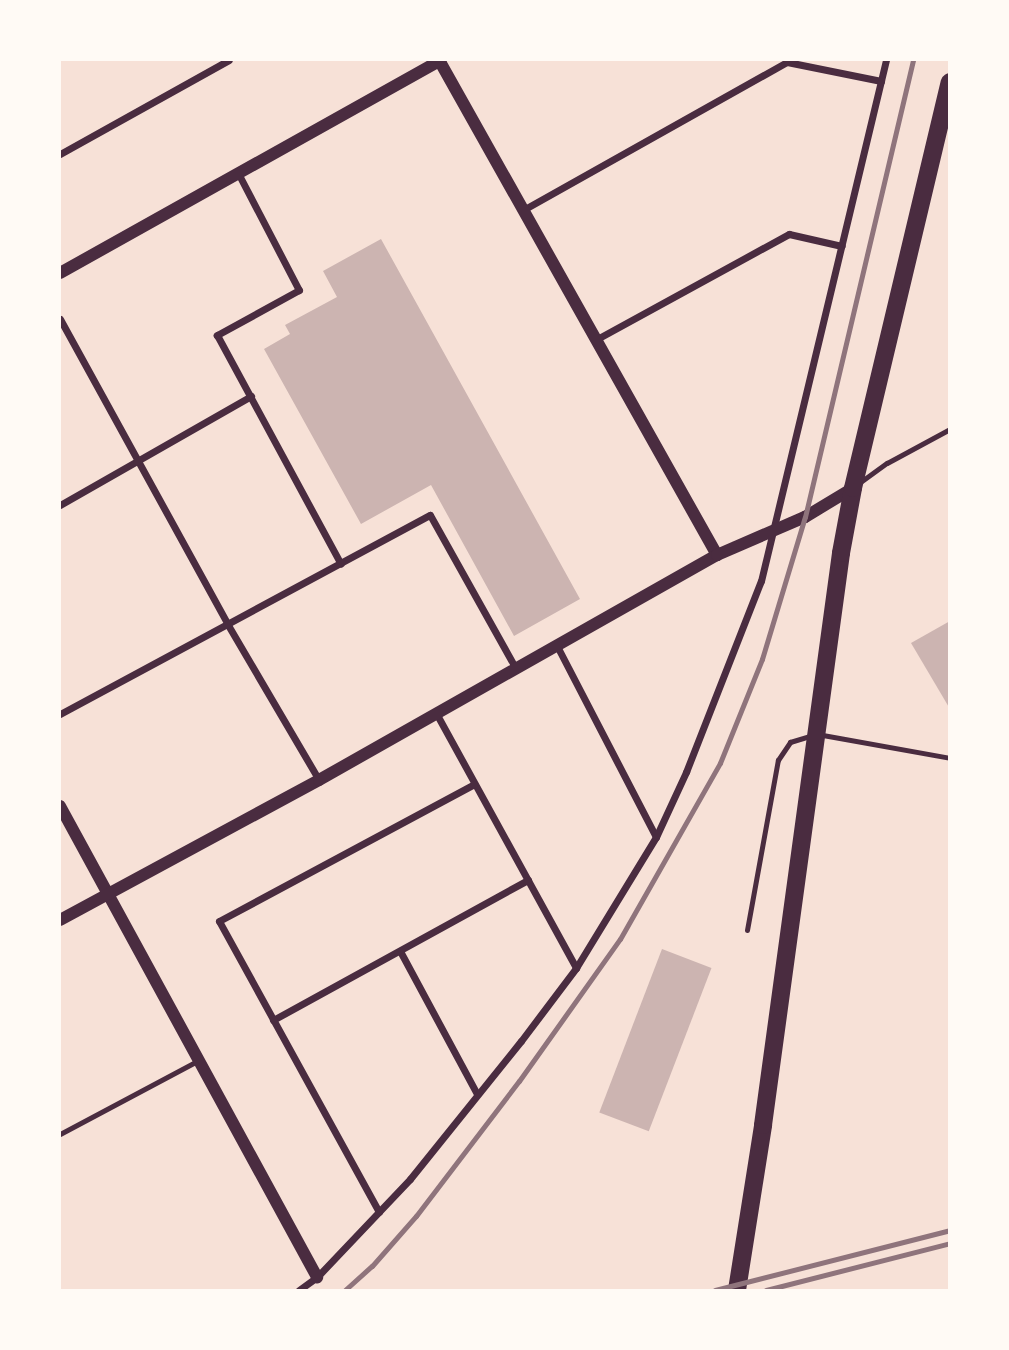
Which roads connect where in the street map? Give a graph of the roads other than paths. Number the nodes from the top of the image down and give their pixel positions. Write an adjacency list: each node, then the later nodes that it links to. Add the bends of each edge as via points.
1 (229, 60): 6 (street)
2 (440, 60): 7 (street); 8 (street)
3 (887, 60): 4 (street)
4 (881, 81): 8 (street, via 787,62); 9 (street)
5 (950, 82): 16 (main road)
6 (60, 153)
7 (238, 173): 10 (street); 13 (street, via 299,290 217,335)
8 (523, 210): 12 (street)
9 (842, 246): 12 (street, via 789,234); 18 (street)
10 (60, 273)
11 (60, 319): 15 (street)
12 (597, 339): 19 (street)
13 (250, 396): 15 (street); 20 (street)
14 (950, 429): 16 (lane, via 887,463)
15 (137, 461): 17 (street); 21 (street)
16 (853, 488): 18 (street); 26 (main road)
17 (60, 505)
18 (775, 528): 19 (street); 31 (street, via 749,616)
19 (717, 555): 22 (street)
20 (341, 564): 21 (street); 23 (street, via 430,515)
21 (228, 625): 25 (street); 28 (street)
22 (557, 646): 23 (street); 31 (street)
23 (516, 669): 24 (street)
24 (436, 713): 28 (street); 29 (street)
25 (60, 714)
26 (817, 734): 27 (lane); 35 (lane, via 790,742 778,760); 45 (main road)
27 (950, 758)
28 (319, 780): 33 (street)
29 (474, 784): 32 (street); 38 (street, via 219,921)
30 (60, 806): 33 (street)
31 (656, 836): 37 (street)
32 (528, 880): 36 (street); 37 (street)
33 (108, 894): 34 (street); 39 (street)
34 (60, 920)
35 (747, 930)
36 (400, 951): 38 (street); 40 (street)
37 (576, 968): 40 (street)
38 (273, 1020): 42 (street)
39 (200, 1059): 41 (lane); 43 (street)
40 (478, 1094): 42 (street)
41 (60, 1134)
42 (379, 1212): 43 (street)
43 (317, 1277): 44 (street)
44 (299, 1290)
45 (737, 1290)

